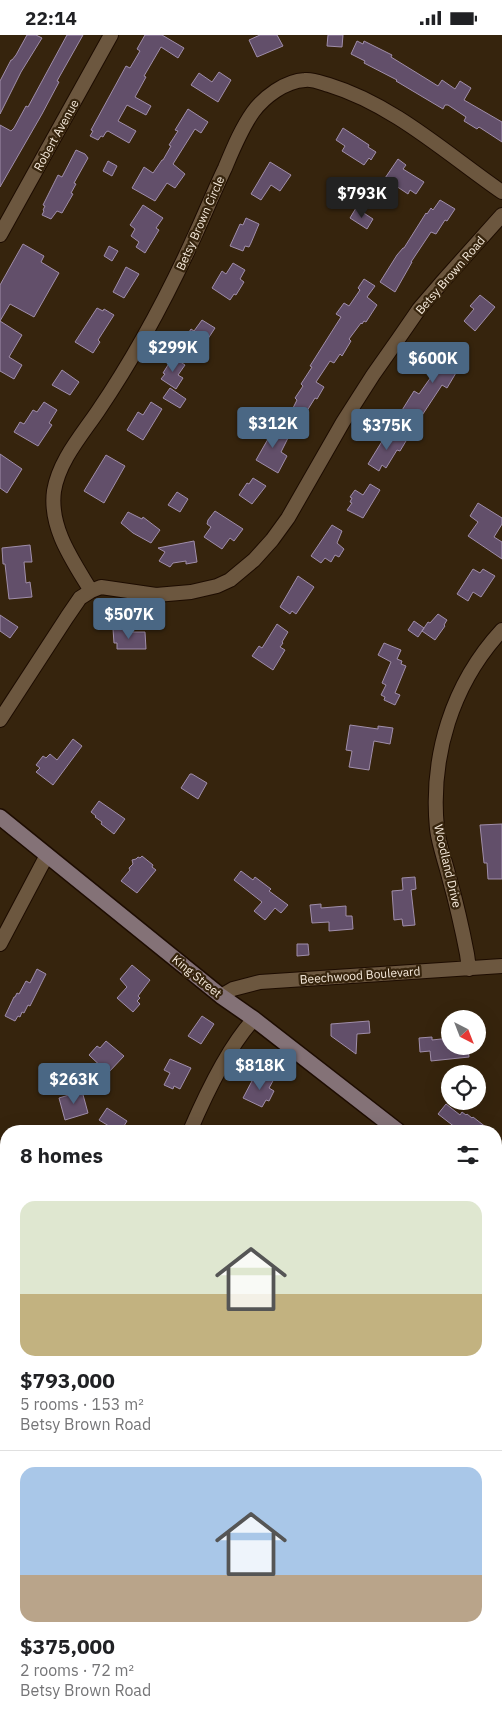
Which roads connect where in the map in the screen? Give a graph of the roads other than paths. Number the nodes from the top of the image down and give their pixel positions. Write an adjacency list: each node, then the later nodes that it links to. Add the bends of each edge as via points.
1 (111, 35): 4 (street, Robert Avenue)
2 (502, 192): 5 (street, Betsy Brown Circle, via 400,120 342,89 305,79 280,89 259,105 234,147 157,314 63,463 57,478 54,493 56,525)
3 (502, 215): 5 (street, Betsy Brown Road, via 442,281 398,338 343,423 288,518 254,560 230,580 191,593 156,595 101,587)
4 (0, 235)
5 (91, 591): 7 (street, via 80,598)
6 (502, 630): 12 (street, Woodland Drive, via 477,661 454,703 438,763 437,831)
7 (0, 720)
8 (0, 817): 9 (main road, King Street)
9 (48, 855): 10 (street); 13 (main road, King Street)
10 (0, 944)
11 (502, 966): 12 (street, Beechwood Boulevard)
12 (469, 969): 13 (street, Beechwood Boulevard, via 260,982 233,989)
13 (221, 996): 14 (main road, King Street)
14 (254, 1019): 15 (street, via 232,1047); 16 (main road, King Street)
15 (192, 1125)
16 (390, 1125)

